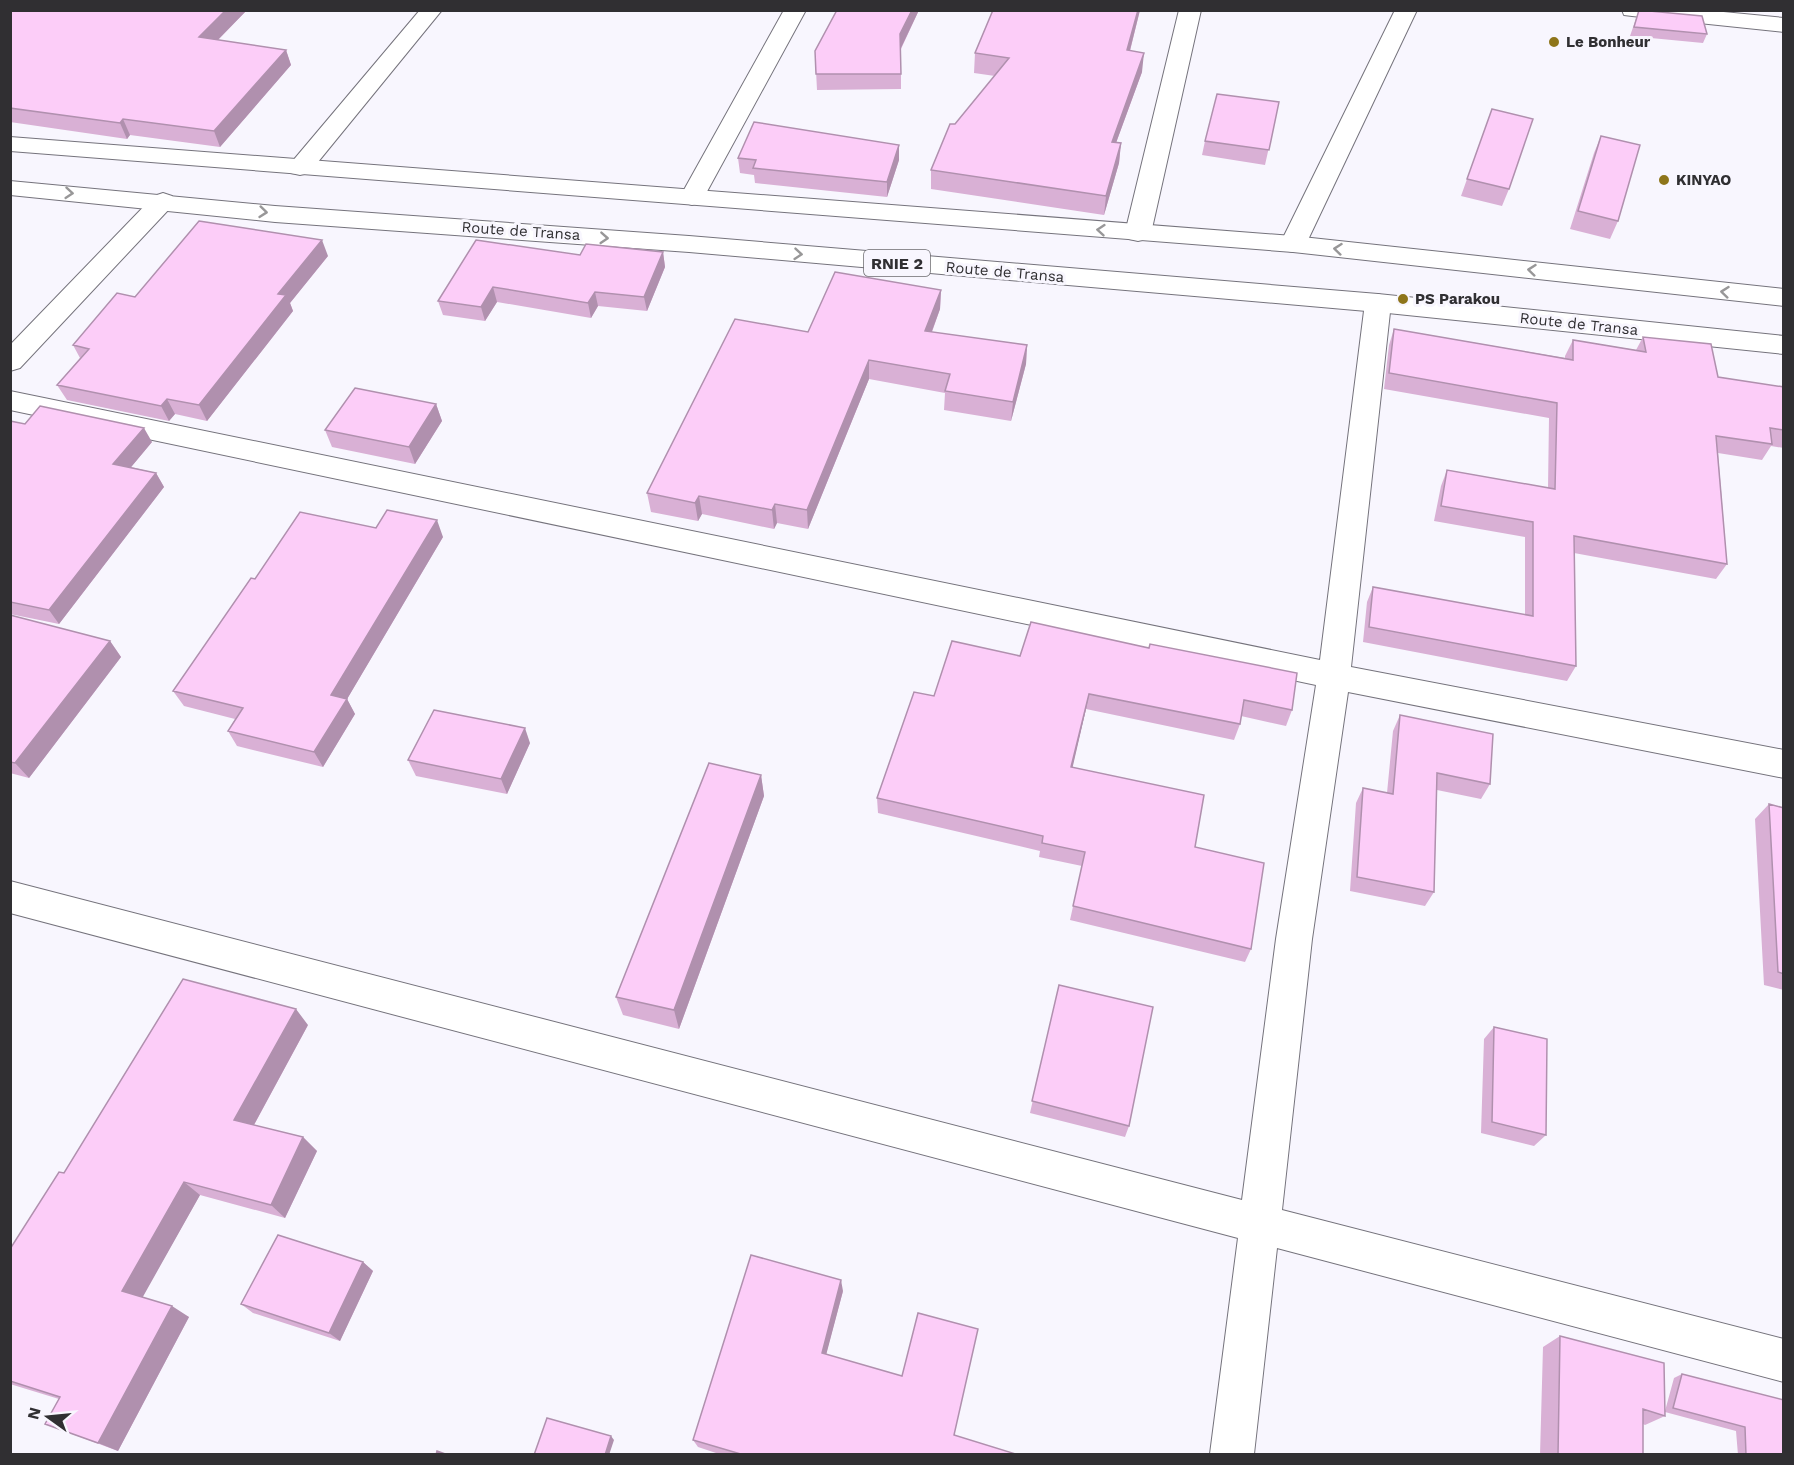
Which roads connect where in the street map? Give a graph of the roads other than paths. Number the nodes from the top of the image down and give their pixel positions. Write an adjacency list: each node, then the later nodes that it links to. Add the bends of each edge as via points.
1 (432, 10): 8 (street)
2 (795, 10): 10 (street)
3 (1190, 10): 12 (street)
4 (1406, 10): 13 (street)
5 (1632, 10): 6 (street)
6 (1784, 25)
7 (10, 144): 8 (street)
8 (300, 168): 10 (street)
9 (10, 188): 11 (street, Route de Transa / RNIE 2, one-way to 11)
10 (692, 197): 12 (street, one-way to 10)
11 (163, 201): 15 (street, Route de Transa / RNIE 2, one-way to 15); 17 (street)
12 (1138, 233): 13 (street)
13 (1293, 244): 14 (street, one-way to 13)
14 (1784, 298)
15 (1378, 303): 16 (street, Route de Transa / RNIE 2); 19 (street)
16 (1784, 345)
17 (10, 362)
18 (10, 400): 19 (street)
19 (1334, 676): 20 (street); 22 (street, via 1294,939)
20 (1784, 764)
21 (10, 897): 22 (street)
22 (1260, 1223): 23 (street); 24 (street)
23 (1784, 1361)
24 (1232, 1455)

